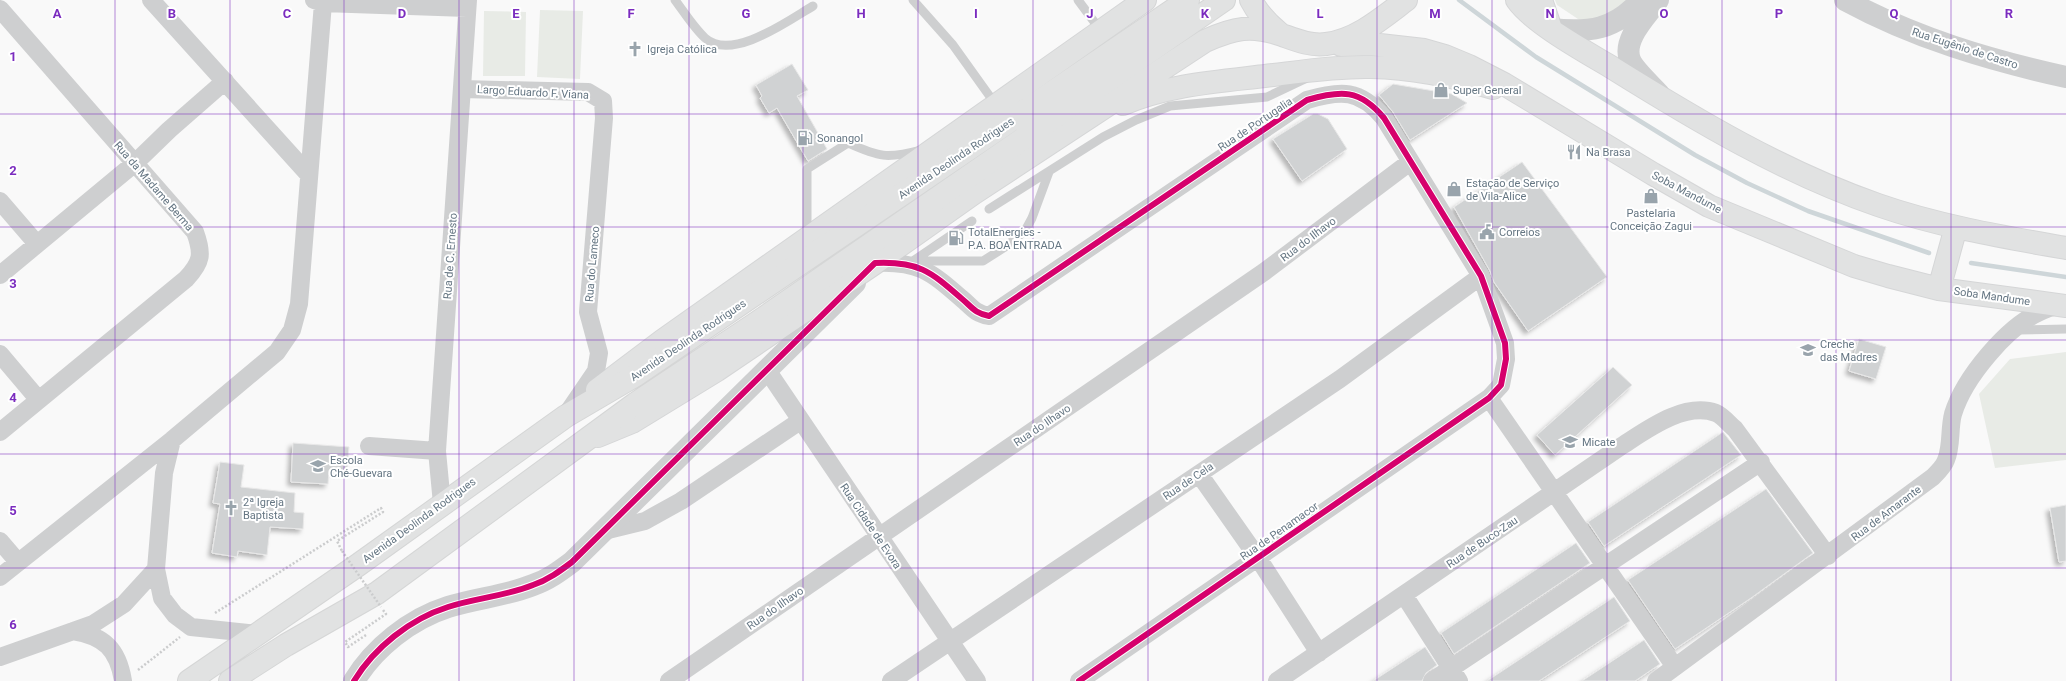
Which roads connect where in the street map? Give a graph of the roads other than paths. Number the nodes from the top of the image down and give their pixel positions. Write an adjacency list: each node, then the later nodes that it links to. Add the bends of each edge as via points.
1 (151, 0): 26 (street)
2 (675, 0): 18 (lane, via 705,38 713,43 729,45 751,42)
3 (913, 0): 30 (lane, via 953,46)
4 (1078, 0): 21 (lane)
5 (1188, 0): 32 (main road, Avenida Deolinda Rodrigues)
6 (1224, 0): 32 (main road, Avenida Deolinda Rodrigues)
7 (1251, 0): 22 (main road, via 1266,22)
8 (1406, 0): 23 (main road, via 1357,34)
9 (1517, 0): 20 (main road, via 1530,15)
10 (1542, 0): 20 (main road)
11 (1641, 0): 20 (street, via 1632,11 1605,28 1579,31)
12 (1658, 0): 29 (street, via 1630,41 1628,52 1630,62)
13 (1845, 0): 25 (street, Rua Eugênio de Castro, via 1931,40 2008,64)
14 (319, 2): 15 (street); 37 (street)
15 (376, 2): 17 (street)
16 (1141, 2): 21 (main road)
17 (467, 4): 27 (street, Rua de C. Ernesto)
18 (813, 6)
19 (0, 9): 35 (street, Rua da Madame Berma)
20 (1551, 29): 29 (main road)
21 (1101, 31): 30 (main road)
22 (1282, 35): 23 (main road, Soba Mandume, via 1310,44); 32 (main road, Soba Mandume, via 1258,28 1229,30)
23 (1326, 44): 31 (main road, Soba Mandume, via 1399,47 1446,56 1504,84)
24 (1325, 70): 31 (main road, via 1369,67 1436,74 1501,91); 32 (main road, via 1224,80 1157,92 1125,103); 36 (lane, via 1267,97 1170,106 1103,137)
25 (2066, 77)
26 (225, 81): 35 (street); 37 (street)
27 (462, 89): 28 (street, Largo Eduardo F. Viana, via 588,92); 63 (street, Rua de C. Ernesto)
28 (603, 101): 57 (street, Rua do Lameco, via 604,118 588,312 599,353 596,371)
29 (1665, 101): 41 (main road, via 1742,145 1797,172)
30 (996, 105): 33 (main road)
31 (1546, 110): 49 (main road, Soba Mandume, via 1709,206 1854,266 1888,276)
32 (1054, 116): 46 (main road, via 974,193); 57 (main road, Avenida Deolinda Rodrigues); 61 (main road, Avenida Deolinda Rodrigues)
33 (943, 143): 42 (main road); 42 (lane, via 897,156 871,154 848,143 807,169)
34 (1410, 162): 45 (street, Rua de Portugalia, via 1374,106 1357,96 1333,93 1307,100 989,316 978,313 944,282); 48 (street, Rua de Portugalia); 69 (street, Rua do Ilhavo, via 1264,272)
35 (135, 163): 43 (street); 56 (street, Rua da Madame Berma, via 195,232 200,256 196,268 186,279)
36 (1049, 172): 39 (lane); 45 (lane, via 1032,218 1024,231 1005,247 983,261)
37 (309, 175): 60 (street, via 299,304 292,330 277,352)
38 (0, 201): 43 (street)
39 (989, 209)
40 (972, 221): 45 (lane)
41 (1954, 235): 44 (main road); 49 (main road)
42 (807, 239): 57 (main road, via 613,377)
43 (37, 244): 47 (street)
44 (2066, 248)
45 (911, 262): 46 (street, Rua de Portugalia)
46 (875, 263): 54 (street); 61 (main road, via 710,374 632,422)
47 (0, 275)
48 (1481, 276): 55 (street, Rua de Portugalia, via 1505,343 1506,359 1501,385); 65 (street, Rua de Cela, via 1340,379)
49 (1942, 280): 50 (main road, Soba Mandume)
50 (2063, 306): 52 (street, Rua de Amarante, via 2041,311)
51 (2066, 329): 52 (lane)
52 (2014, 330): 71 (street, Rua de Amarante, via 1981,364 1966,387 1953,414 1946,460 1941,468 1933,477)
53 (0, 354): 56 (street)
54 (767, 370): 58 (street, Rua Cidade de Evora); 68 (street)
55 (1489, 398): 66 (street); 72 (street, Rua de Penamacor)
56 (38, 399): 59 (street, Rua da Madame Berma)
57 (566, 416): 67 (main road, Avenida Deolinda Rodrigues)
58 (800, 421): 68 (street, via 681,501 645,521); 69 (street, Rua Cidade de Evora)
59 (0, 432)
60 (172, 440): 73 (street); 75 (street, via 164,473)
61 (581, 443): 87 (main road, Avenida Deolinda Rodrigues, via 377,593 286,645)
62 (369, 446): 63 (street)
63 (437, 450): 67 (street, Rua de C. Ernesto)
64 (1761, 462): 66 (street, Rua de Buco-Zau, via 1735,429 1717,414 1691,410 1654,425); 71 (street); 74 (street)
65 (1199, 474): 72 (street); 80 (street, Rua de Cela)
66 (1554, 494): 74 (street); 77 (street, Rua de Buco-Zau)
67 (442, 504): 79 (main road, Avenida Deolinda Rodrigues)
68 (604, 531): 88 (street, via 560,571 534,585 448,607 408,626 374,654)
69 (878, 536): 80 (street, Rua Cidade de Evora); 89 (street, Rua do Ilhavo)
70 (0, 541): 73 (street)
71 (1828, 556): 83 (street, Rua de Amarante)
72 (1258, 558): 81 (street); 92 (street, Rua de Penamacor)
73 (18, 562): 76 (street)
74 (1604, 565): 83 (street); 84 (street)
75 (156, 569): 78 (street, via 135,594 112,614); 79 (street, via 162,598 175,616 193,627)
76 (0, 577)
77 (1404, 595): 81 (street, Rua de Buco-Zau); 84 (street)
78 (72, 631): 82 (street); 85 (street, via 94,636 109,647 117,658)
79 (258, 634): 86 (main road, Avenida Deolinda Rodrigues)
80 (949, 640): 90 (street, Rua de Cela); 91 (street, Rua Cidade de Evora)
81 (1319, 653): 93 (street, Rua de Buco-Zau)
82 (0, 657)
83 (1675, 668): 95 (street, Rua de Amarante)
84 (1455, 675): 94 (street)
85 (123, 681)
86 (189, 681)
87 (230, 681)
88 (354, 681)
89 (669, 681)
90 (891, 681)
91 (977, 681)
92 (1080, 681)
93 (1277, 681)
94 (1432, 681)
95 (1656, 681)

